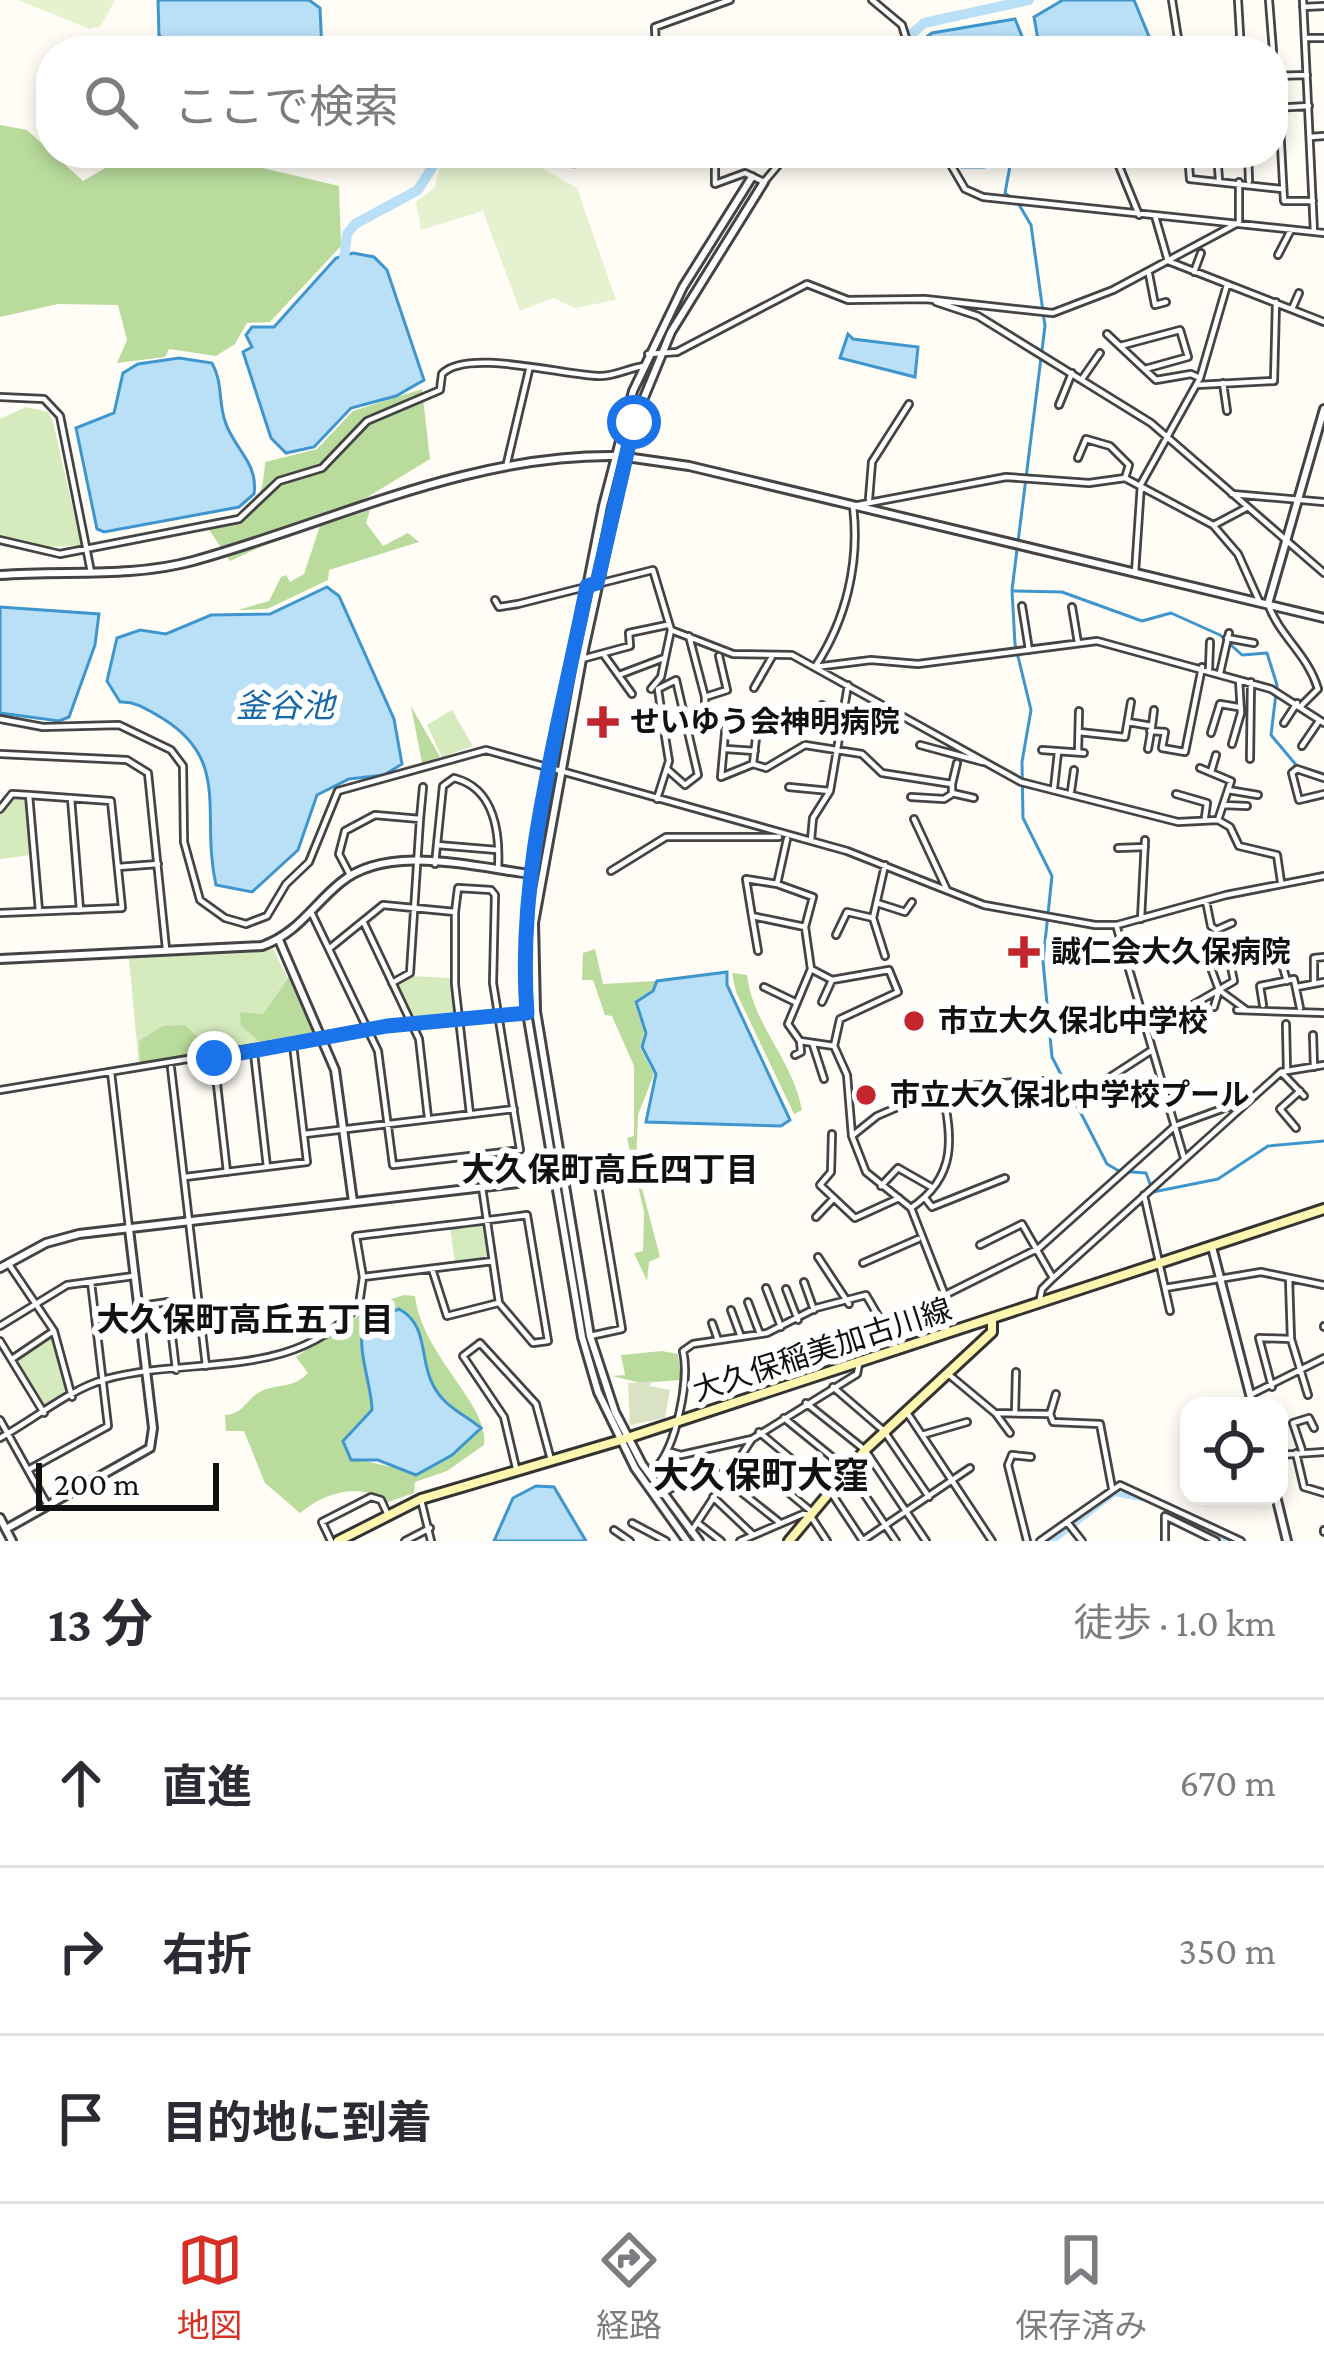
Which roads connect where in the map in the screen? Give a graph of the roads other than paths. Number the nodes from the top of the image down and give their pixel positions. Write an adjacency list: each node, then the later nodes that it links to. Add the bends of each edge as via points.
1 (730, 0): 8 (street, via 655,27)
2 (872, 0): 9 (street)
3 (1172, 0): 10 (street)
4 (1238, 0): 11 (street)
5 (1269, 0): 12 (street)
6 (1303, 4): 7 (street); 13 (street)
7 (1324, 6)
8 (655, 36)
9 (906, 36)
10 (1178, 36)
11 (1240, 36)
12 (1272, 36)
13 (1306, 38): 14 (street); 15 (street)
14 (1324, 38)
15 (1307, 75): 16 (street); 17 (street)
16 (1288, 76)
17 (1309, 106): 18 (street); 20 (street)
18 (1288, 107)
19 (1324, 136): 20 (street)
20 (1310, 137): 35 (street)
21 (715, 168): 29 (street, via 716,184)
22 (776, 168): 32 (street)
23 (952, 168): 36 (street, via 974,194)
24 (1120, 168): 36 (street)
25 (1189, 168): 30 (street, via 1190,178)
26 (1218, 168): 30 (street)
27 (1249, 168): 33 (street)
28 (1280, 168): 34 (street)
29 (752, 177): 32 (street); 58 (street)
30 (1219, 180): 31 (street)
31 (1239, 181): 33 (street); 38 (street)
32 (764, 182): 59 (street)
33 (1249, 182): 34 (street)
34 (1282, 189): 35 (street, via 1284,201)
35 (1313, 201): 40 (street)
36 (1139, 214): 37 (street)
37 (1155, 216): 38 (street); 44 (street)
38 (1237, 224): 39 (street); 44 (street)
39 (1291, 230): 40 (street); 43 (street)
40 (1314, 232): 41 (street)
41 (1324, 233)
42 (1202, 254): 46 (street)
43 (1278, 256)
44 (1168, 261): 45 (street); 46 (street)
45 (1148, 272): 49 (street, via 1046,314); 50 (street, via 1155,305)
46 (1194, 272): 47 (street)
47 (1227, 285): 51 (street); 61 (street)
48 (1300, 293): 52 (street)
49 (925, 298): 59 (street, via 848,300 807,284); 65 (street, via 978,316)
50 (1166, 302)
51 (1276, 302): 52 (street); 68 (street, via 1274,381)
52 (1292, 309): 54 (street)
53 (1324, 313): 54 (street)
54 (1321, 321)
55 (1107, 334): 56 (street)
56 (1120, 346): 60 (street, via 1180,329); 63 (street)
57 (1100, 352): 66 (street)
58 (648, 354): 59 (street); 62 (street)
59 (659, 356): 76 (street)
60 (1188, 358): 61 (street); 63 (street)
61 (1207, 362): 67 (street)
62 (644, 366): 64 (street, via 601,377); 75 (street)
63 (1145, 369): 67 (street, via 1156,380 1191,374)
64 (530, 370): 78 (street); 90 (street, via 454,365 442,374 440,390 367,422 322,469 279,481 239,519)
65 (1072, 373): 66 (street); 71 (street)
66 (1082, 379): 74 (street)
67 (1198, 382): 68 (street); 74 (street)
68 (1223, 383): 73 (street)
69 (0, 398): 90 (street, via 44,398 60,416)
70 (909, 404): 82 (street, via 872,462)
71 (1059, 405)
72 (1324, 409): 83 (street)
73 (1227, 411)
74 (1170, 438): 80 (street); 81 (street)
75 (614, 456): 76 (street); 78 (street); 96 (street)
76 (625, 456): 85 (street); 95 (street)
77 (1078, 458): 79 (street, via 1085,440 1110,446 1129,466)
78 (507, 463): 91 (street, via 193,561)
79 (1125, 478): 80 (street); 82 (street, via 1006,477)
80 (1141, 484): 87 (street); 92 (street)
81 (1232, 494): 83 (street); 86 (street)
82 (869, 499): 85 (street)
83 (1298, 500): 84 (street); 89 (street)
84 (1324, 502)
85 (853, 506): 92 (street); 113 (street, via 842,624)
86 (1246, 508): 87 (street); 89 (street)
87 (1214, 525): 98 (street)
88 (0, 540): 90 (street, via 46,553)
89 (1284, 542): 93 (street); 98 (street)
90 (89, 550): 91 (street)
91 (91, 572): 94 (street)
92 (1136, 573): 98 (street)
93 (1324, 573)
94 (0, 575)
95 (597, 583): 96 (street); 102 (street, via 653,570); 112 (street)
96 (587, 586): 97 (street, via 499,607); 159 (street)
97 (495, 600)
98 (1264, 603): 101 (street); 122 (street)
99 (1022, 606): 107 (street)
100 (1072, 607): 105 (street)
101 (1324, 618)
102 (669, 627): 103 (street); 108 (street, via 629,633 630,646); 111 (street)
103 (689, 636): 109 (street, via 723,652); 124 (street)
104 (1210, 642): 114 (street)
105 (1078, 643): 107 (street); 114 (street, via 1132,647)
106 (1254, 644): 115 (street, via 1228,636)
107 (1029, 650): 113 (street)
108 (604, 655): 112 (street); 116 (street)
109 (773, 655): 113 (street); 121 (street)
110 (719, 656): 124 (street, via 728,690)
111 (667, 657): 116 (street); 120 (street)
112 (581, 659): 159 (street)
113 (815, 668): 119 (street)
114 (1205, 668): 115 (street); 137 (street, via 1185,752 1162,748 1165,732)
115 (1220, 673): 117 (street)
116 (619, 675): 123 (street)
117 (1239, 678): 118 (street); 127 (street)
118 (1251, 682): 126 (street); 152 (street)
119 (848, 684): 131 (street); 154 (street)
120 (650, 688)
121 (754, 688)
122 (1321, 689): 126 (street)
123 (632, 694)
124 (705, 697): 136 (street, via 705,720)
125 (1131, 703): 134 (street)
126 (1298, 705): 133 (street); 135 (street)
127 (1240, 707): 140 (street, via 1220,704); 141 (street)
128 (1154, 710): 137 (street)
129 (1079, 711): 139 (street)
130 (798, 715): 131 (street, via 814,719 823,704)
131 (841, 717): 149 (street)
132 (0, 719): 159 (street, via 119,725 171,750 183,766 184,842 200,900 246,923 267,916 309,862 338,791 485,750)
133 (1322, 721): 143 (street)
134 (1128, 722): 137 (street); 139 (street, via 1125,737)
135 (1284, 723)
136 (688, 724): 138 (street); 138 (street, via 676,680 658,689); 157 (street, via 698,775 685,785)
137 (1151, 729): 145 (street)
138 (664, 730): 157 (street)
139 (1079, 732): 148 (street, via 1081,752)
140 (1211, 733)
141 (1232, 744)
142 (920, 745): 154 (street)
143 (1302, 746)
144 (726, 749): 147 (street); 147 (street, via 726,722 757,729); 155 (street, via 721,777)
145 (1148, 749)
146 (1042, 750): 148 (street)
147 (754, 751): 155 (street)
148 (1058, 751): 165 (street)
149 (834, 752): 155 (street, via 805,746 766,768); 162 (street, via 862,754 882,773); 167 (street)
150 (0, 754): 191 (street, via 136,762 150,779)
151 (1216, 755): 160 (street)
152 (1250, 760)
153 (957, 763): 162 (street)
154 (989, 763): 165 (street)
155 (753, 764)
156 (1200, 768): 160 (street)
157 (667, 769): 177 (street)
158 (1074, 770): 168 (street)
159 (556, 771): 177 (street); 197 (street)
160 (1211, 772): 166 (street, via 1231,781)
161 (1324, 778): 171 (street, via 1292,773 1298,800)
162 (952, 784): 169 (street)
163 (424, 787): 182 (street)
164 (789, 787): 167 (street)
165 (1054, 788): 168 (street)
166 (1228, 790): 173 (street); 178 (street)
167 (830, 791): 186 (street, via 812,818)
168 (1071, 791): 181 (street, via 1178,822)
169 (952, 793): 174 (street); 176 (street)
170 (1176, 794): 181 (street, via 1207,803)
171 (1324, 794)
172 (29, 795): 175 (street); 180 (street, via 12,794); 208 (street)
173 (1258, 795)
174 (911, 797)
175 (71, 798): 194 (street, via 111,800); 207 (street)
176 (974, 798)
177 (657, 800): 185 (street)
178 (1223, 805): 179 (street); 184 (street)
179 (1246, 806)
180 (0, 809)
181 (1204, 817): 184 (street)
182 (420, 819): 190 (street); 198 (street, via 375,814 345,831 338,843)
183 (914, 819): 202 (street)
184 (1218, 820): 200 (street, via 1239,846 1277,855)
185 (788, 837): 186 (street); 196 (street, via 666,837); 201 (street)
186 (811, 840): 193 (street)
187 (437, 845): 189 (street); 189 (street, via 443,786 454,778 483,798 497,821); 192 (street)
188 (1118, 848): 214 (street, via 1145,844)
189 (500, 850): 195 (street)
190 (417, 862): 192 (street); 198 (street, via 378,863); 206 (street)
191 (158, 864): 194 (street); 222 (street)
192 (435, 864): 195 (street)
193 (885, 865): 202 (street); 205 (street)
194 (118, 867): 207 (street, via 122,908)
195 (498, 870): 197 (street)
196 (611, 871)
197 (534, 874): 244 (street); 286 (street, via 532,963)
198 (350, 875): 211 (street)
199 (1324, 876): 200 (street)
200 (1281, 882): 203 (street)
201 (777, 884): 212 (street, via 746,879); 218 (street, via 813,897)
202 (947, 890): 217 (street, via 984,905)
203 (1206, 901): 214 (street); 216 (street, via 1210,926)
204 (912, 902): 205 (street, via 904,912)
205 (877, 903): 213 (street)
206 (413, 908): 209 (street); 215 (street, via 383,905); 235 (street, via 410,973)
207 (80, 910): 208 (street)
208 (39, 911): 210 (street)
209 (455, 912): 246 (street, via 458,888 495,895); 248 (street)
210 (0, 913)
211 (312, 914): 220 (street); 221 (street)
212 (752, 916): 218 (street); 223 (street)
213 (873, 919): 219 (street, via 847,911); 224 (street)
214 (1141, 919): 217 (street)
215 (362, 921): 221 (street); 235 (street)
216 (1232, 923)
217 (1117, 926): 247 (street)
218 (806, 927): 230 (street)
219 (836, 935)
220 (279, 940): 222 (street); 253 (street)
221 (330, 948): 251 (street)
222 (166, 951): 227 (street)
223 (758, 951)
224 (885, 956)
225 (1280, 957): 232 (street)
226 (1324, 958): 233 (street, via 1314,958)
227 (0, 959)
228 (1231, 967): 238 (street, via 1234,981)
229 (1211, 968): 238 (street)
230 (812, 969): 231 (street); 239 (street)
231 (832, 980): 240 (street); 257 (street, via 889,970 898,992 841,1019)
232 (1287, 981): 237 (street); 242 (street, via 1260,986)
233 (1314, 982): 234 (street); 237 (street)
234 (1324, 982)
235 (392, 983): 249 (street)
236 (764, 987): 239 (street)
237 (1297, 987): 243 (street)
238 (1219, 990): 241 (street); 242 (street, via 1241,1009); 247 (street, via 1182,1011)
239 (795, 1002): 254 (street, via 788,1024)
240 (822, 1002)
241 (1214, 1006)
242 (1263, 1007): 243 (street)
243 (1300, 1008): 245 (street)
244 (527, 1013): 246 (street); 286 (street)
245 (1324, 1013)
246 (498, 1016): 248 (street); 271 (street)
247 (1143, 1017): 258 (street)
248 (459, 1019): 249 (street); 272 (street)
249 (412, 1024): 251 (street); 273 (street)
250 (1286, 1024): 265 (street)
251 (368, 1029): 253 (street); 274 (street)
252 (1313, 1035): 264 (street)
253 (326, 1039): 255 (street); 276 (street)
254 (800, 1041): 256 (street); 260 (street)
255 (293, 1045): 259 (street); 278 (street)
256 (812, 1045): 257 (street); 267 (street)
257 (834, 1046): 280 (street, via 847,1075)
258 (1152, 1050): 268 (street, via 1098,1085); 275 (street)
259 (253, 1052): 261 (street); 282 (street)
260 (796, 1055)
261 (214, 1058): 262 (street); 283 (street)
262 (171, 1065): 266 (street); 284 (street)
263 (1324, 1065): 264 (street)
264 (1314, 1067): 265 (street)
265 (1284, 1071): 270 (street); 277 (street, via 1302,1094 1280,1109)
266 (111, 1072): 269 (street); 300 (street)
267 (824, 1079)
268 (942, 1088): 280 (street); 289 (street, via 953,1142)
269 (0, 1090)
270 (1249, 1100): 275 (street); 281 (street)
271 (514, 1108): 272 (street); 274 (street, via 520,1150 498,1153 393,1165)
272 (470, 1114): 273 (street)
273 (428, 1119): 274 (street)
274 (386, 1124): 276 (street)
275 (1175, 1126): 281 (street); 304 (street)
276 (344, 1129): 278 (street); 294 (street)
277 (1296, 1129)
278 (304, 1134): 282 (street, via 307,1162)
279 (832, 1134): 291 (street, via 831,1172 820,1184)
280 (852, 1136): 287 (street)
281 (1184, 1158): 290 (street)
282 (268, 1167): 283 (street)
283 (227, 1172): 284 (street)
284 (185, 1178): 299 (street)
285 (1005, 1178): 293 (street, via 932,1207)
286 (558, 1179): 288 (street); 340 (street); 340 (street, via 596,1174 622,1329); 380 (street, via 589,1363)
287 (881, 1186): 289 (street, via 898,1168); 292 (street)
288 (482, 1187): 294 (street); 298 (street)
289 (933, 1189): 293 (street)
290 (1144, 1195): 308 (street); 313 (street)
291 (834, 1198): 292 (street, via 854,1218); 297 (street)
292 (899, 1198): 295 (street)
293 (926, 1198): 295 (street)
294 (353, 1202): 299 (street)
295 (911, 1208): 301 (street)
296 (1324, 1209): 303 (main road, 大久保稲美加古川線)
297 (816, 1216)
298 (486, 1221): 306 (street); 312 (street, via 356,1236); 325 (street, via 527,1215 548,1342 533,1343)
299 (190, 1222): 300 (street); 349 (street)
300 (129, 1228): 309 (street, via 63,1239); 311 (street)
301 (920, 1238): 307 (street); 322 (street)
302 (980, 1244): 304 (street, via 1022,1224)
303 (1212, 1246): 308 (main road, 大久保稲美加古川線); 314 (street)
304 (1039, 1248): 313 (street); 322 (street)
305 (818, 1257): 327 (street)
306 (493, 1262): 310 (street); 325 (street)
307 (863, 1263)
308 (1158, 1264): 320 (street); 326 (main road, 大久保稲美加古川線)
309 (4, 1266): 323 (street)
310 (432, 1269): 312 (street); 325 (street, via 447,1316)
311 (134, 1276): 316 (street); 328 (street)
312 (362, 1277): 349 (street, via 359,1305 304,1348)
313 (1053, 1278): 326 (street)
314 (1221, 1279): 315 (street, via 1261,1272); 320 (street); 359 (street)
315 (1289, 1279): 318 (street); 342 (street)
316 (91, 1282): 323 (street); 355 (street)
317 (804, 1282): 330 (street)
318 (1324, 1285)
319 (766, 1288): 336 (street)
320 (1165, 1288): 331 (street)
321 (786, 1289): 332 (street)
322 (945, 1295): 339 (street)
323 (35, 1301): 335 (street); 337 (street)
324 (748, 1302): 338 (street)
325 (499, 1303)
326 (1039, 1303): 333 (main road, 大久保稲美加古川線)
327 (849, 1304): 330 (street); 345 (street, via 866,1295)
328 (138, 1306): 350 (street, via 168,1302); 354 (street)
329 (731, 1310): 341 (street)
330 (814, 1310): 332 (street)
331 (1170, 1311)
332 (798, 1320): 336 (street)
333 (992, 1320): 339 (main road, 大久保稲美加古川線); 353 (main road, via 992,1332)
334 (712, 1323): 343 (street)
335 (0, 1326)
336 (781, 1327): 338 (street)
337 (53, 1331): 347 (street); 361 (street)
338 (760, 1334): 341 (street)
339 (947, 1335): 345 (main road, 大久保稲美加古川線)
340 (590, 1336): 380 (street)
341 (741, 1337): 343 (street)
342 (1291, 1339): 351 (street); 357 (street, via 1259,1338)
343 (718, 1340): 370 (street, via 682,1352 688,1370)
344 (0, 1341): 347 (street)
345 (898, 1350): 348 (main road, 大久保稲美加古川線)
346 (1324, 1358): 351 (street)
347 (12, 1359): 364 (street)
348 (859, 1362): 356 (street, via 857,1374); 370 (main road, 大久保稲美加古川線)
349 (206, 1366): 350 (street)
350 (176, 1370): 354 (street)
351 (1298, 1370): 357 (street); 360 (street)
352 (1016, 1372): 366 (street)
353 (947, 1373): 363 (main road); 365 (street)
354 (147, 1374): 355 (street); 404 (street, via 150,1448)
355 (104, 1380): 361 (street); 391 (street, via 108,1426)
356 (833, 1387): 362 (street); 373 (street)
357 (1272, 1387): 359 (street)
358 (1056, 1394): 367 (street)
359 (1250, 1395)
360 (1308, 1395)
361 (72, 1397): 364 (street)
362 (806, 1403): 368 (street); 381 (street)
363 (906, 1411): 373 (main road); 377 (street)
364 (44, 1413): 376 (street)
365 (995, 1413): 366 (street); 375 (street)
366 (1015, 1413): 367 (street)
367 (1050, 1414): 396 (street, via 1053,1422 1100,1424)
368 (783, 1418): 374 (street); 393 (street)
369 (0, 1420): 376 (street)
370 (676, 1422): 380 (main road, 大久保稲美加古川線); 382 (street)
371 (967, 1422): 377 (street)
372 (1314, 1428): 383 (street, via 1309,1418 1293,1423)
373 (884, 1431): 381 (main road); 401 (street)
374 (759, 1432): 379 (street); 397 (street)
375 (1010, 1433)
376 (8, 1434): 378 (street); 391 (street)
377 (922, 1435): 395 (street)
378 (0, 1438)
379 (752, 1438): 382 (street); 386 (street)
380 (624, 1439): 388 (main road, 大久保稲美加古川線); 399 (street); 418 (street)
381 (865, 1450): 393 (main road); 405 (street)
382 (671, 1452): 389 (street)
383 (1299, 1452): 384 (street); 385 (street); 398 (street, via 1304,1487)
384 (1324, 1452)
385 (1288, 1454)
386 (743, 1455): 394 (street); 406 (street)
387 (1031, 1457): 435 (street, via 1012,1456 1008,1465)
388 (551, 1460): 392 (main road, 大久保稲美加古川線); 392 (street, via 536,1404 480,1343 463,1357 504,1417)
389 (655, 1468)
390 (970, 1468): 395 (street)
391 (28, 1470): 404 (street)
392 (517, 1470): 402 (main road, 大久保稲美加古川線)
393 (848, 1470): 397 (main road); 413 (street)
394 (728, 1480): 399 (street, via 716,1472); 400 (street); 409 (street)
395 (952, 1481): 401 (street); 434 (street)
396 (1112, 1488): 410 (street); 440 (street, via 1126,1486)
397 (830, 1491): 406 (main road); 431 (street)
398 (1324, 1493)
399 (661, 1495): 418 (street)
400 (712, 1496): 412 (street); 417 (street)
401 (928, 1497): 405 (street)
402 (421, 1499): 407 (main road, 大久保稲美加古川線); 414 (street)
403 (1278, 1505): 441 (street)
404 (48, 1506): 415 (street)
405 (906, 1512): 413 (street); 433 (street)
406 (811, 1514): 409 (street); 420 (main road); 430 (street)
407 (388, 1515): 422 (main road, 大久保稲美加古川線); 422 (street, via 371,1498 322,1522)
408 (0, 1518): 415 (street)
409 (779, 1522): 417 (street)
410 (1067, 1522): 436 (street); 437 (street)
411 (632, 1523): 426 (street)
412 (699, 1524): 418 (street); 428 (street)
413 (885, 1525): 431 (street); 432 (street)
414 (430, 1528): 423 (street); 424 (street)
415 (6, 1529): 421 (street)
416 (614, 1530): 425 (street)
417 (752, 1534): 429 (street)
418 (687, 1538): 427 (street)
419 (1205, 1538): 438 (street, via 1165,1516); 439 (street)
420 (791, 1540)
421 (12, 1541)
422 (334, 1541)
423 (405, 1541)
424 (431, 1541)
425 (630, 1541)
426 (666, 1541)
427 (699, 1541)
428 (721, 1541)
429 (740, 1541)
430 (827, 1541)
431 (862, 1541)
432 (896, 1541)
433 (926, 1541)
434 (992, 1541)
435 (1027, 1541)
436 (1040, 1541)
437 (1082, 1541)
438 (1165, 1541)
439 (1216, 1541)
440 (1241, 1541)
441 (1287, 1541)

